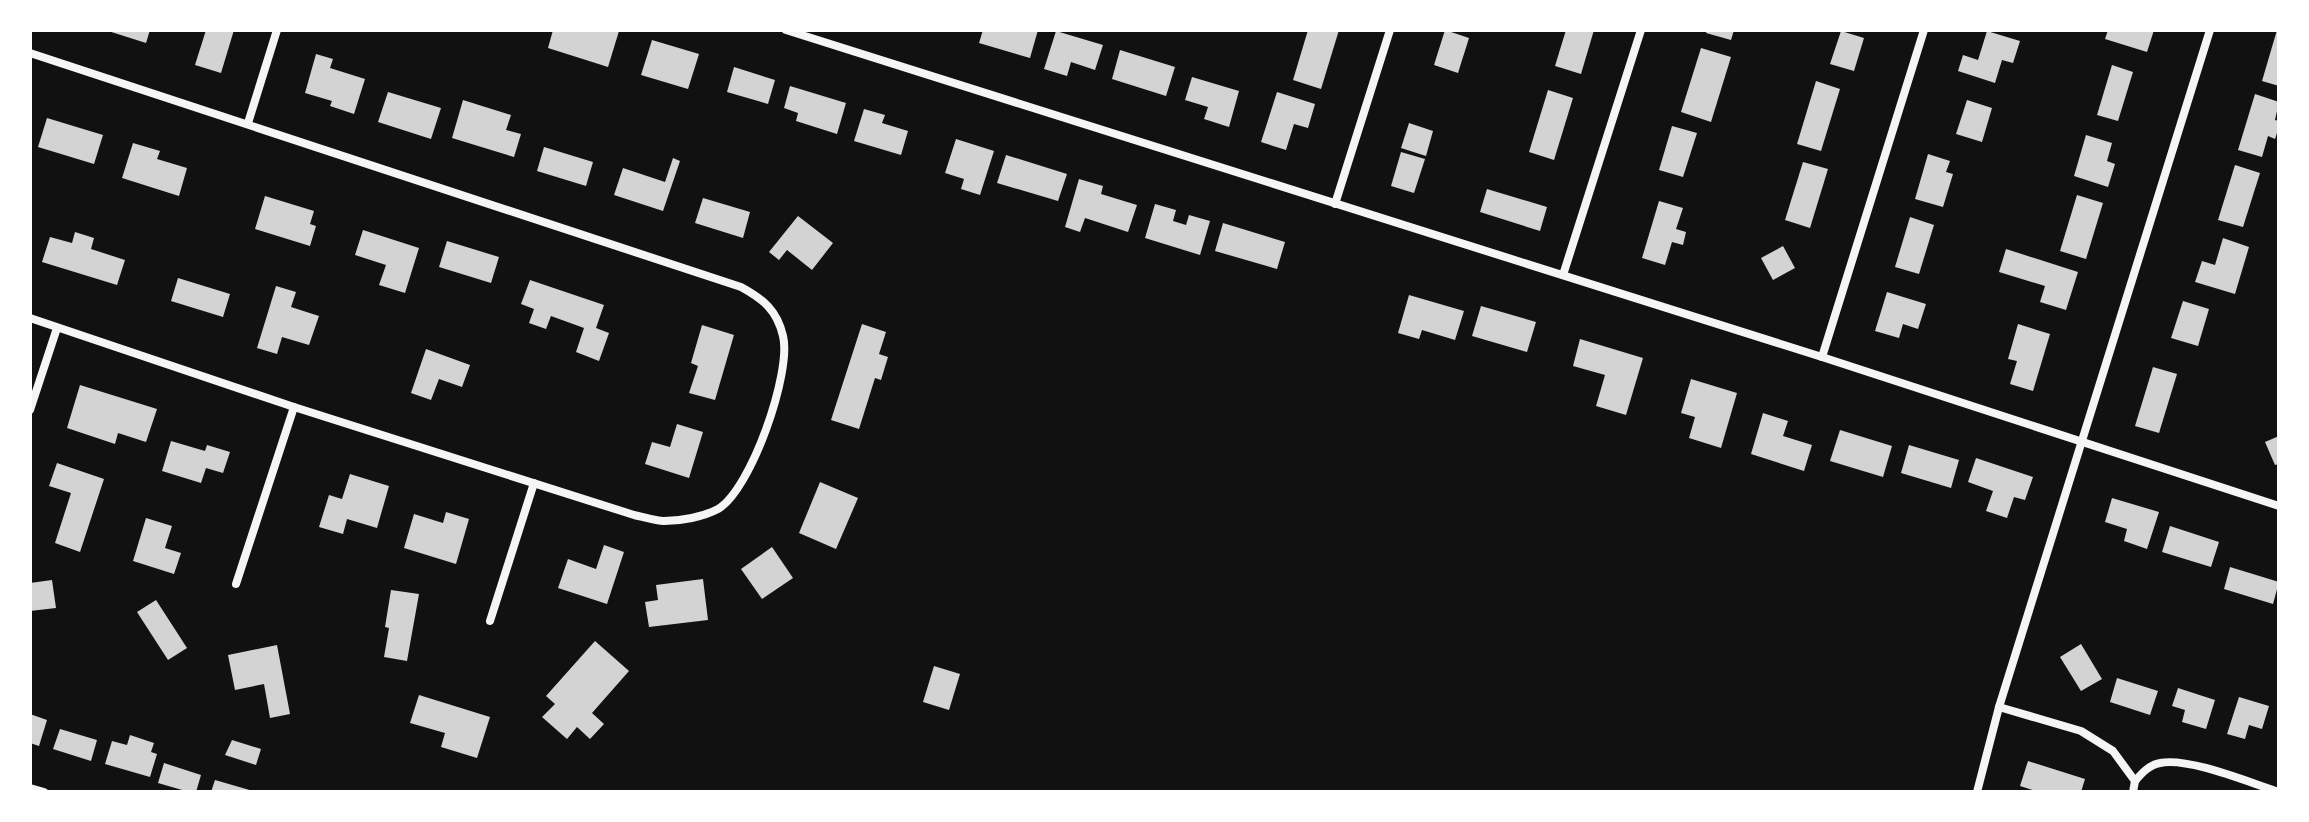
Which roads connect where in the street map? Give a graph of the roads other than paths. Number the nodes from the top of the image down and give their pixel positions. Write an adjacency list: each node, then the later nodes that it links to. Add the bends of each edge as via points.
1 (277, 30): 8 (street)
2 (786, 30): 9 (street)
3 (1390, 30): 9 (street)
4 (1641, 30): 10 (street)
5 (1924, 30): 13 (street)
6 (2210, 30): 16 (street)
7 (30, 53): 8 (street)
8 (248, 123): 17 (street, via 741,287 765,300 784,337 784,366 754,459 737,491 719,508 664,521)
9 (1335, 204): 10 (street)
10 (1563, 275): 13 (street)
11 (30, 318): 12 (street)
12 (57, 328): 14 (street); 15 (street)
13 (1822, 357): 16 (street)
14 (294, 407): 17 (street); 19 (street)
15 (30, 410)
16 (2081, 441): 18 (street); 21 (street)
17 (534, 483): 20 (street)
18 (2279, 506)
19 (236, 584)
20 (490, 621)
21 (1999, 707): 22 (street, via 2081,731 2113,751); 25 (street)
22 (2135, 781): 26 (street); 27 (street, via 2147,768 2180,763)
23 (30, 788): 24 (street)
24 (44, 792)
25 (1977, 792)
26 (2133, 792)
27 (2279, 792)

